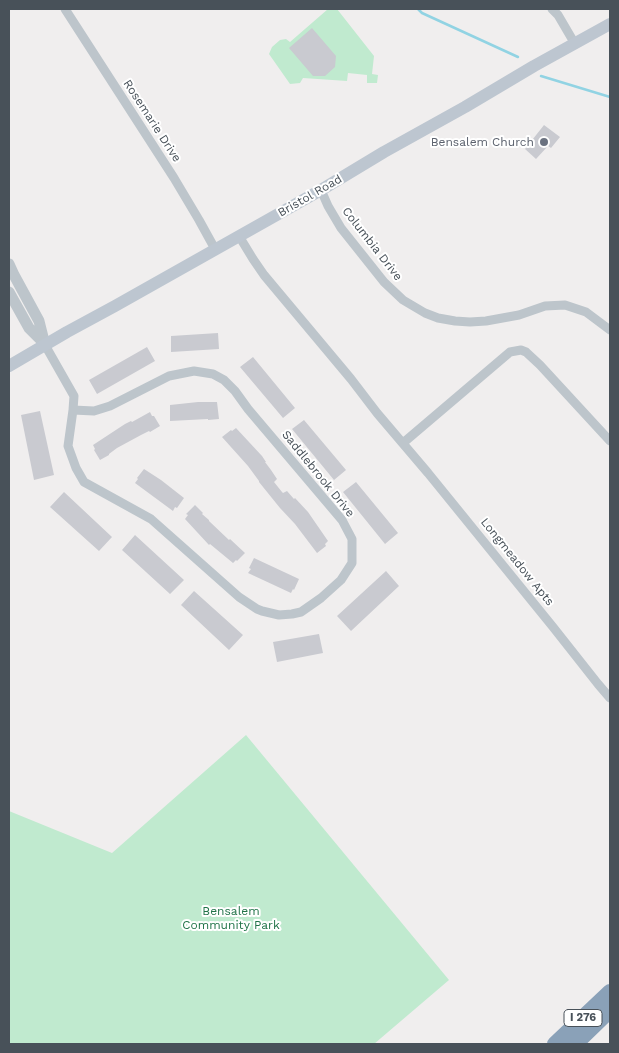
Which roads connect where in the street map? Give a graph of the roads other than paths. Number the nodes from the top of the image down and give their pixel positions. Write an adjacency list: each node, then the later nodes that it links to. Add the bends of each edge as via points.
1 (65, 9): 7 (street, Rosemarie Drive, via 174,178)
2 (552, 9): 4 (street)
3 (610, 24): 4 (main road, Bristol Road)
4 (575, 44): 5 (main road, Bristol Road)
5 (321, 190): 6 (main road, Bristol Road); 10 (street, Columbia Drive, via 341,228 384,282 403,300 425,313 455,322 486,322 545,306 565,305 586,312)
6 (239, 236): 7 (main road, Bristol Road); 15 (street, Longmeadow Apts, via 264,275)
7 (215, 249): 11 (main road, Bristol Road)
8 (9, 264): 11 (street, via 39,321)
9 (9, 292): 11 (street, via 29,328)
10 (610, 330)
11 (45, 345): 12 (main road, Bristol Road); 13 (street, Saddlebrook Drive, via 74,396)
12 (9, 366)
13 (73, 410): 13 (street, Saddlebrook Drive, via 68,446 84,482 151,519 239,598 257,609 278,615 301,612 341,580 352,563 352,539 342,520 224,380 213,374 194,371 169,376 94,412)
14 (610, 441): 15 (street, via 540,365 521,350 510,352)
15 (403, 443): 16 (street, Longmeadow Apts)
16 (610, 698)
17 (610, 992): 19 (highway, I 276)
18 (610, 1010): 20 (highway, I 276)
19 (555, 1044)
20 (574, 1044)

